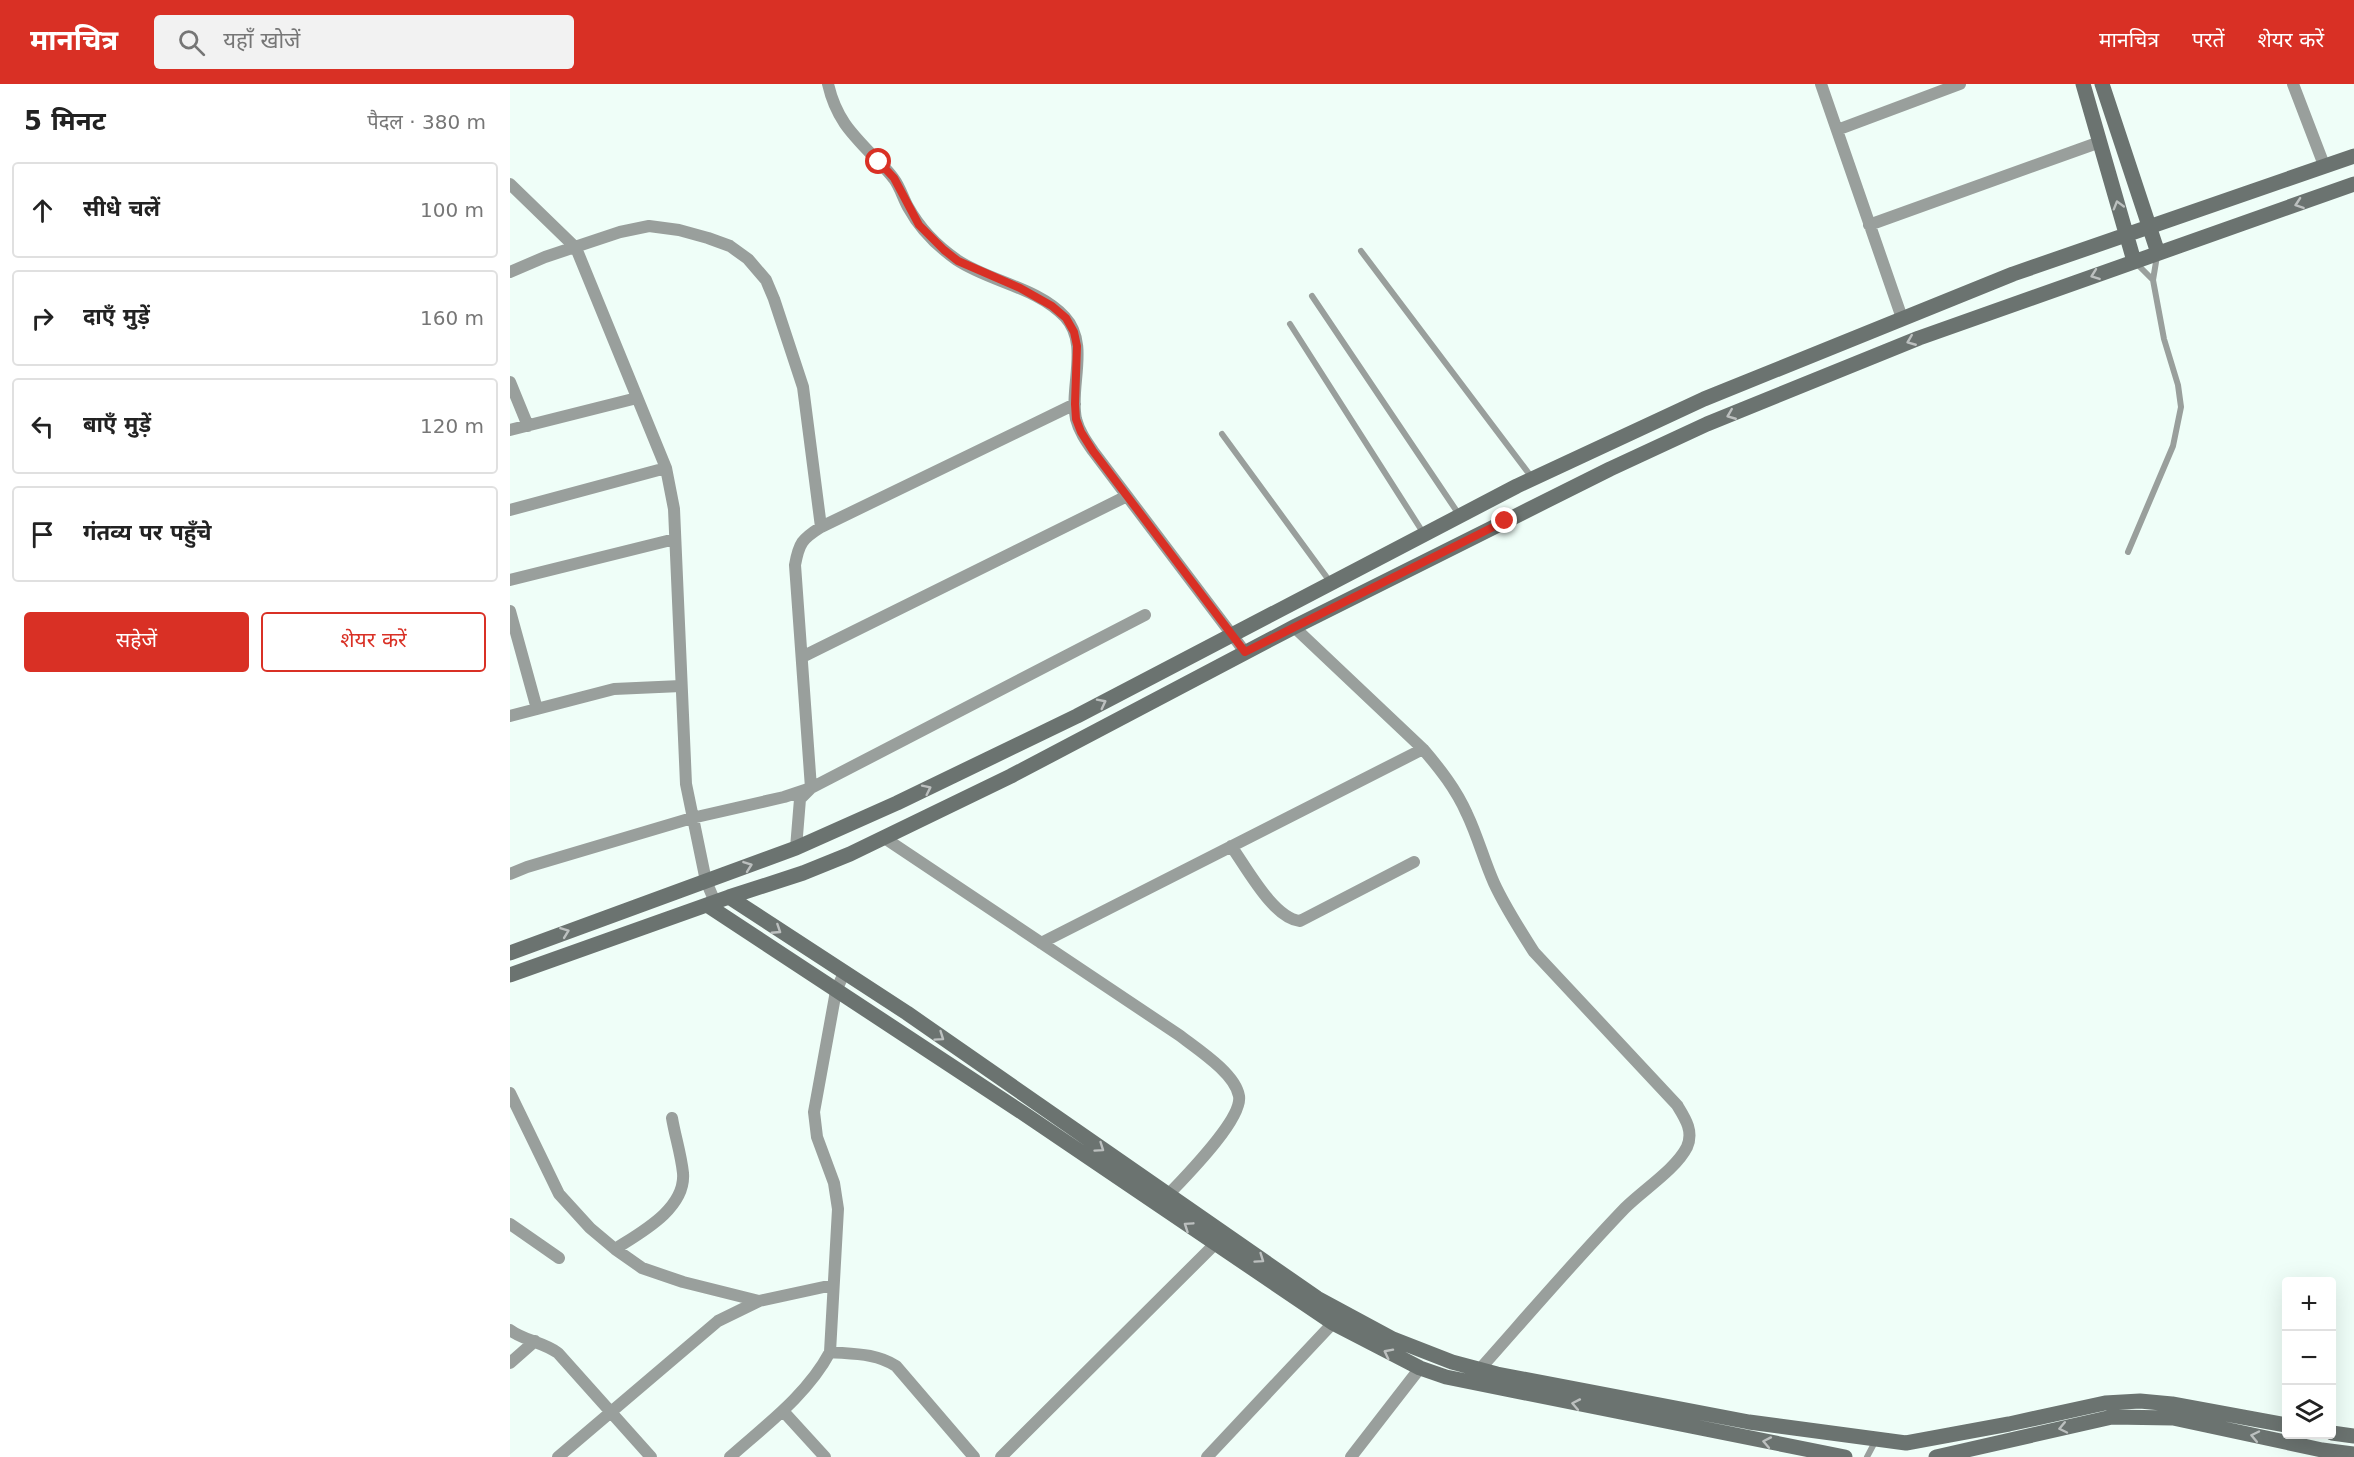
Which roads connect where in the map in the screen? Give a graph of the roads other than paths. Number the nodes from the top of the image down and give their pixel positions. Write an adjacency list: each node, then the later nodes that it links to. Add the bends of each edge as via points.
1 (828, 84): 27 (street, via 840,119 894,178 930,238 958,261 1020,288 1066,318 1077,346)
2 (1821, 84): 7 (street)
3 (1960, 84): 7 (street)
4 (2083, 84): 8 (street)
5 (2102, 84): 14 (street)
6 (2293, 84): 10 (street)
7 (1837, 130): 13 (street)
8 (2100, 142): 13 (street); 15 (street, one-way to 8)
9 (2354, 156): 10 (street)
10 (2324, 165): 14 (street)
11 (510, 184): 16 (street)
12 (2354, 184): 18 (street, one-way to 18)
13 (1869, 225): 23 (street)
14 (2149, 227): 15 (street); 18 (street)
15 (2126, 234): 19 (street); 23 (street)
16 (576, 248): 20 (street, via 545,256); 26 (street); 36 (street, via 649,226 679,230 730,246 766,280 803,387)
17 (1361, 251): 32 (lane)
18 (2158, 252): 19 (street); 21 (lane)
19 (2134, 261): 21 (lane); 44 (street, one-way to 44, via 1918,338 1707,424)
20 (510, 272)
21 (2153, 280): 39 (lane, via 2181,407 2173,446)
22 (1312, 296): 35 (lane)
23 (1902, 318): 32 (street, via 1704,399)
24 (1290, 324): 37 (lane)
25 (510, 382): 28 (street)
26 (638, 398): 28 (street); 31 (street)
27 (1075, 404): 33 (street, via 1081,432); 36 (street)
28 (528, 426): 29 (street)
29 (510, 430)
30 (1221, 434): 41 (lane)
31 (666, 468): 34 (street); 38 (street)
32 (1533, 479): 35 (street)
33 (1127, 496): 45 (street); 47 (street)
34 (510, 510)
35 (1460, 516): 37 (street)
36 (821, 527): 47 (street, via 805,537 795,565)
37 (1424, 534): 41 (street)
38 (675, 539): 40 (street); 48 (street)
39 (2128, 552)
40 (510, 580)
41 (1331, 583): 45 (street)
42 (510, 611): 49 (street)
43 (1145, 615): 52 (street)
44 (1294, 627): 46 (street); 51 (street)
45 (1233, 635): 46 (street); 56 (street, one-way to 45, via 1035,736)
46 (1245, 652): 54 (street, via 1011,776)
47 (802, 657): 52 (street)
48 (681, 686): 49 (street, via 614,689); 53 (street, via 686,784)
49 (537, 709): 50 (street)
50 (510, 716)
51 (1423, 749): 55 (street); 81 (street, via 1454,787 1495,886 1534,952 1677,1105 1690,1133 1680,1158 1599,1234)
52 (811, 788): 53 (street); 56 (street, via 800,799)
53 (692, 818): 58 (street); 59 (street)
54 (883, 837): 60 (street, via 803,873); 61 (street)
55 (1231, 846): 57 (street, via 1279,912 1300,921); 61 (street)
56 (796, 848): 59 (street, one-way to 56)
57 (1414, 862)
58 (510, 874)
59 (706, 881): 60 (street); 62 (street, one-way to 59)
60 (717, 901): 63 (street, one-way to 63); 64 (street); 65 (street)
61 (1041, 943): 68 (street, via 1179,1035 1233,1082 1240,1103 1236,1114)
62 (510, 953)
63 (844, 973): 65 (street); 68 (street, one-way to 68)
64 (510, 975)
65 (836, 991): 70 (street, one-way to 65); 73 (street, via 814,1112 817,1137 834,1183 838,1209)
66 (510, 1093): 71 (street, via 559,1194)
67 (672, 1118): 71 (street, via 683,1175 677,1195 659,1221)
68 (1168, 1195): 81 (street, one-way to 81, via 1317,1298 1393,1339)
69 (510, 1224): 72 (street)
70 (1215, 1244): 75 (street); 94 (street)
71 (615, 1249): 74 (street, via 642,1268)
72 (559, 1258)
73 (833, 1285): 74 (street); 78 (street)
74 (759, 1300): 82 (street, via 718,1321)
75 (1333, 1323): 80 (street, one-way to 75); 95 (street)
76 (510, 1330): 77 (street)
77 (535, 1341): 79 (street); 82 (street, via 558,1353)
78 (830, 1352): 83 (street, via 820,1370); 93 (street, via 871,1355 896,1366)
79 (510, 1363)
80 (1420, 1368): 96 (street); 97 (street, one-way to 80, via 1457,1380)
81 (1480, 1369): 87 (street, via 1749,1422)
82 (610, 1411): 89 (street); 90 (street)
83 (783, 1411): 91 (street); 92 (street)
84 (2282, 1424): 87 (street, via 2140,1401 2105,1403 1906,1443)
85 (2336, 1434): 86 (street)
86 (2354, 1436)
87 (1876, 1439): 98 (lane)
88 (2354, 1454): 99 (street, one-way to 99, via 2150,1416 2112,1417)
89 (558, 1457)
90 (651, 1457)
91 (730, 1457)
92 (825, 1457)
93 (974, 1457)
94 (1001, 1457)
95 (1208, 1457)
96 (1351, 1457)
97 (1845, 1457)
98 (1867, 1457)
99 (1936, 1457)

